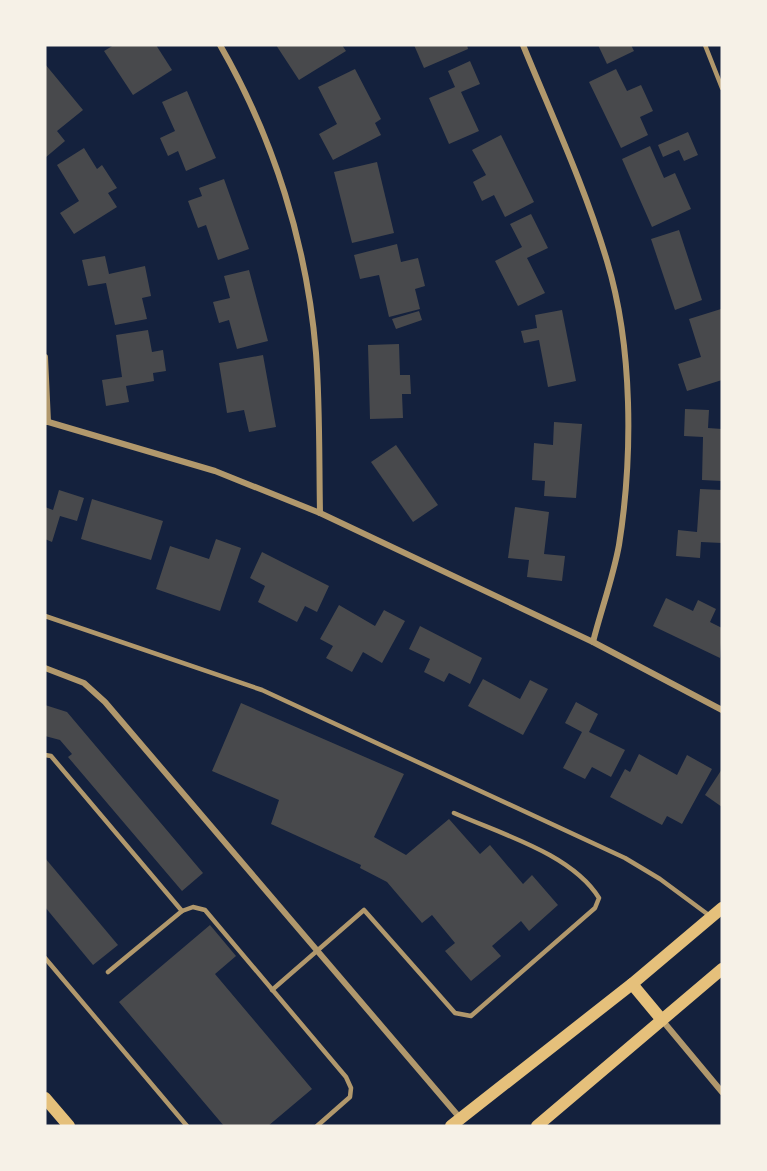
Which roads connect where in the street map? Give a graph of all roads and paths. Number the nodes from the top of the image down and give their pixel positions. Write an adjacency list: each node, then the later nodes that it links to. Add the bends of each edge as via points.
1 (220, 45): 7 (street, via 261,128 298,243 315,352)
2 (523, 45): 9 (street, via 583,190 604,253 626,358 629,455 619,547)
3 (705, 45): 4 (lane)
4 (722, 88)
5 (45, 357): 6 (street)
6 (47, 422): 7 (street, via 215,471)
7 (320, 513): 9 (street)
8 (45, 616): 16 (lane, via 262,690 625,858)
9 (593, 642): 11 (street)
10 (45, 668): 17 (street, via 84,683 105,702)
11 (722, 710)
12 (45, 754): 15 (lane, via 51,756)
13 (454, 813): 17 (lane, via 535,848 577,872 599,898 595,908 471,1016 455,1013 364,910)
14 (722, 908): 16 (main road)
15 (182, 911): 20 (lane); 22 (lane, via 193,907 205,910)
16 (711, 917): 21 (main road)
17 (318, 951): 22 (lane); 26 (street)
18 (45, 958): 28 (lane)
19 (722, 969): 23 (main road)
20 (108, 972)
21 (632, 984): 23 (main road); 26 (main road)
22 (273, 990): 29 (lane, via 351,1088 350,1097)
23 (662, 1020): 24 (street); 30 (main road)
24 (722, 1092)
25 (45, 1098): 27 (main road)
26 (456, 1122)
27 (69, 1126)
28 (187, 1126)
29 (317, 1126)
30 (537, 1126)

